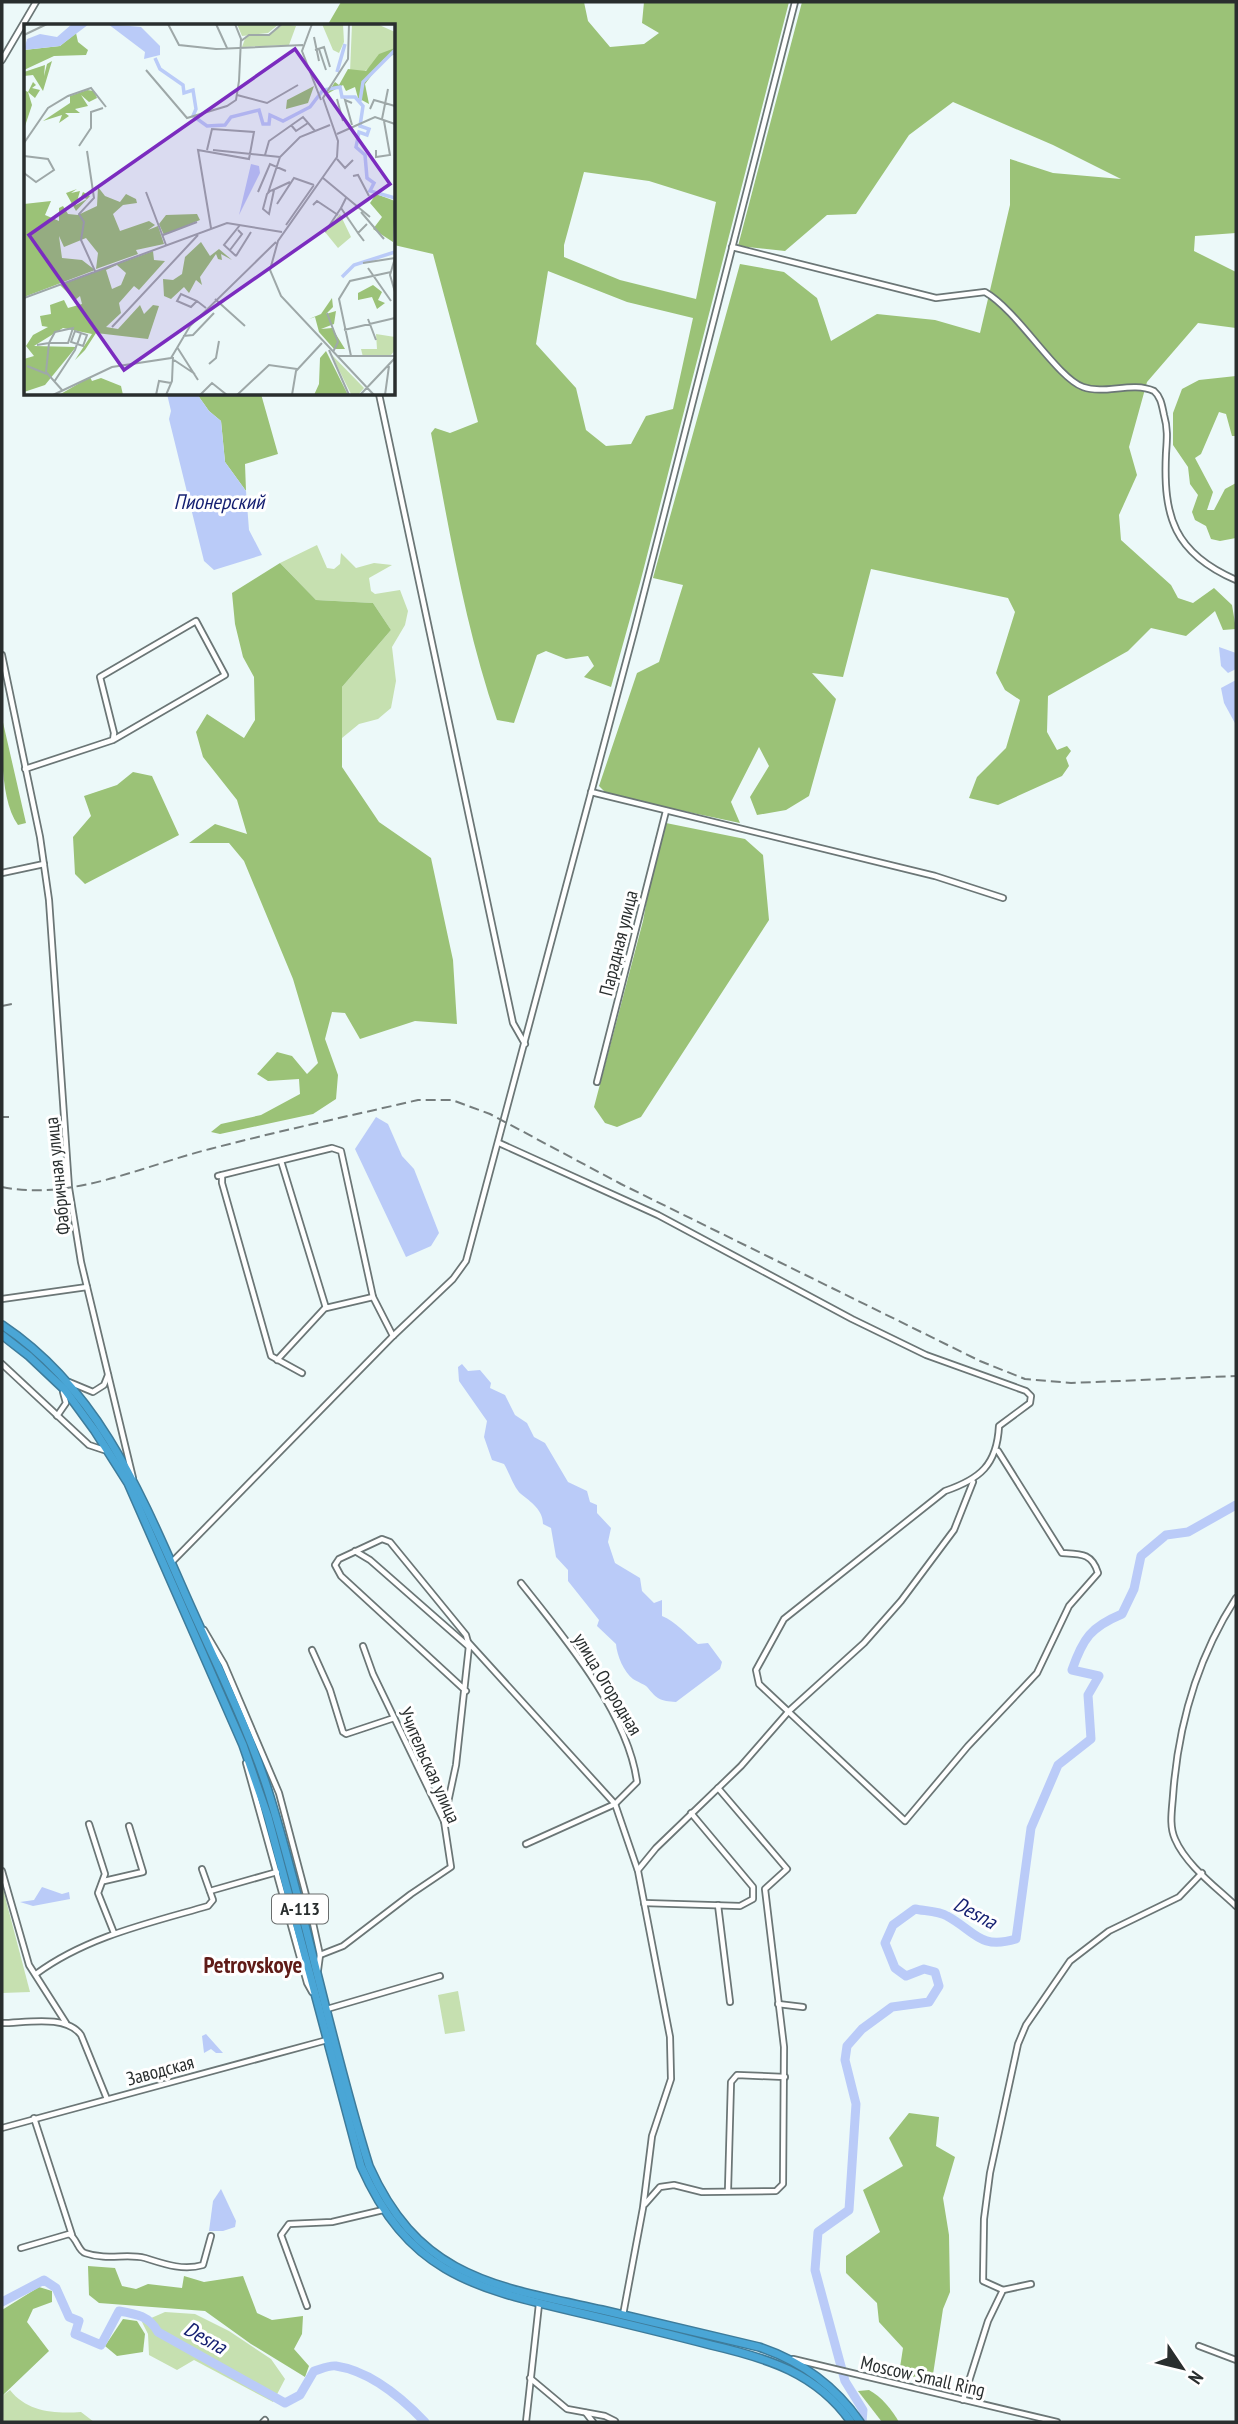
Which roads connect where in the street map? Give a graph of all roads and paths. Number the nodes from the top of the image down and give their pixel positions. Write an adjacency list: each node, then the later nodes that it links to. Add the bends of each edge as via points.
1 (36, 2): 3 (street)
2 (795, 2): 4 (street)
3 (2, 60)
4 (732, 247): 6 (street, via 936,298 985,292 1009,310 1077,383 1097,389 1154,391 1168,427 1168,499 1173,528 1188,550); 10 (street)
5 (379, 396): 15 (street, via 513,1023)
6 (1236, 579)
7 (2, 655): 9 (street, Фабричная улица)
8 (113, 740): 8 (street, via 100,677 196,621 225,676); 9 (street)
9 (25, 769): 12 (street, Фабричная улица)
10 (591, 792): 11 (street); 15 (street)
11 (666, 811): 14 (street, via 935,876); 16 (street, Парадная улица)
12 (44, 864): 13 (street); 19 (street, Фабричная улица, via 69,1188)
13 (2, 873)
14 (1003, 898)
15 (526, 1044): 17 (street)
16 (597, 1082)
17 (499, 1143): 25 (street, via 466,1261); 33 (street, via 658,1215 926,1355 1026,1391 1030,1403 999,1426)
18 (281, 1161): 20 (street, via 332,1148 341,1152); 22 (street); 26 (street, via 220,1175 271,1356)
19 (87, 1287): 21 (street); 28 (street, Фабричная улица)
20 (373, 1297): 22 (street); 25 (street)
21 (2, 1299)
22 (325, 1307): 26 (street)
23 (2, 1325): 24 (highway, А-113)
24 (5, 1334): 30 (highway, А-113); 31 (highway, А-113)
25 (393, 1336): 38 (street)
26 (277, 1360): 29 (street)
27 (2, 1364): 32 (street)
28 (108, 1367): 30 (street, via 107,1381 97,1391 88,1392); 35 (street, Фабричная улица)
29 (302, 1374)
30 (67, 1380): 35 (highway, А-113)
31 (57, 1382): 32 (street, via 66,1400); 34 (highway, А-113)
32 (57, 1416): 34 (street, via 89,1445)
33 (998, 1451): 36 (street); 46 (street, via 1062,1553 1086,1555 1095,1561 1098,1573 1069,1606 1037,1672 905,1821)
34 (113, 1458): 48 (highway, А-113, via 135,1496)
35 (134, 1479): 38 (highway, А-113)
36 (973, 1482): 46 (street, via 954,1530 939,1553 864,1643); 46 (street, via 944,1491 784,1619 755,1675)
37 (355, 1551): 42 (street); 42 (street, via 382,1539 390,1542 458,1624); 45 (street, via 339,1559 336,1570)
38 (171, 1563): 41 (highway, А-113)
39 (521, 1583): 50 (street, улица Огородная, via 578,1655 633,1753 637,1782)
40 (1236, 1598): 60 (street, via 1191,1692 1176,1763 1172,1833)
41 (194, 1616): 67 (street, via 224,1664 271,1770); 69 (highway, А-113, via 262,1775)
42 (468, 1644): 45 (street); 50 (street)
43 (363, 1646): 47 (street, Учительская улица)
44 (312, 1650): 47 (street, via 343,1732)
45 (466, 1690): 52 (street)
46 (789, 1711): 49 (street)
47 (394, 1718): 52 (street, Учительская улица)
48 (243, 1745): 59 (street); 71 (highway, А-113, via 266,1809)
49 (718, 1788): 51 (street); 73 (street, via 787,1869 765,1889)
50 (615, 1804): 55 (street); 58 (street)
51 (691, 1813): 58 (street); 64 (street, via 753,1887 750,1903)
52 (444, 1821): 67 (street, Учительская улица, via 448,1872 343,1946)
53 (89, 1824): 61 (street)
54 (129, 1826): 61 (street, via 143,1872)
55 (526, 1844)
56 (202, 1869): 62 (street)
57 (2, 1871): 68 (street, via 29,1965)
58 (638, 1871): 63 (street)
59 (277, 1872): 62 (street); 71 (street, via 307,1983)
60 (1202, 1873): 65 (street); 90 (street, via 1179,1897 1109,1931 1070,1961 1026,2025 996,2140 984,2219 983,2281)
61 (104, 1881): 66 (street, via 98,1893)
62 (210, 1891): 66 (street, via 213,1900 208,1906)
63 (644, 1903): 64 (street); 84 (street, via 670,2037 671,2079 652,2136)
64 (718, 1905): 72 (street)
65 (1236, 1906)
66 (114, 1933): 68 (street)
67 (320, 1955): 69 (street)
68 (36, 1974): 77 (street)
69 (318, 1975): 75 (highway, А-113)
70 (440, 1976): 75 (street)
71 (315, 1997): 78 (highway, А-113)
72 (730, 2002)
73 (778, 2004): 74 (street); 79 (street)
74 (803, 2007)
75 (327, 2009): 93 (highway, А-113, via 369,2166 387,2202 414,2237 444,2261 481,2280)
76 (2, 2023): 77 (street)
77 (66, 2023): 80 (street, via 81,2035)
78 (327, 2040): 80 (street, Заводская); 85 (highway, А-113, via 361,2166)
79 (785, 2077): 83 (street, via 737,2075 733,2079); 83 (street, via 782,2187 776,2191)
80 (107, 2099): 81 (street, Заводская)
81 (34, 2118): 82 (street, Заводская); 86 (street)
82 (2, 2128)
83 (728, 2190): 84 (street, via 660,2187)
84 (643, 2208): 93 (street)
85 (383, 2210): 91 (highway, А-113, via 409,2241 442,2267 486,2290); 92 (street, via 332,2222 289,2224 281,2235 283,2247)
86 (72, 2235): 87 (street, via 82,2253 99,2258 145,2258 193,2268 207,2259); 88 (street)
87 (211, 2236)
88 (21, 2248)
89 (1031, 2284): 90 (street)
90 (1003, 2290): 99 (street, via 988,2321)
91 (539, 2304): 97 (street); 98 (highway, А-113, via 757,2356)
92 (307, 2306)
93 (623, 2315): 95 (highway, А-113)
94 (1199, 2346): 96 (street)
95 (782, 2356): 98 (highway, А-113); 99 (street, Moscow Small Ring)
96 (1236, 2360)
97 (529, 2378): 100 (street, via 567,2409); 102 (street)
98 (818, 2382): 104 (highway, А-113); 105 (highway, А-113, via 836,2393)
99 (964, 2400): 106 (street, Moscow Small Ring)
100 (586, 2412): 101 (street); 103 (street)
101 (615, 2421)
102 (526, 2422)
103 (593, 2422)
104 (851, 2422)
105 (860, 2422)
106 (1057, 2422)

